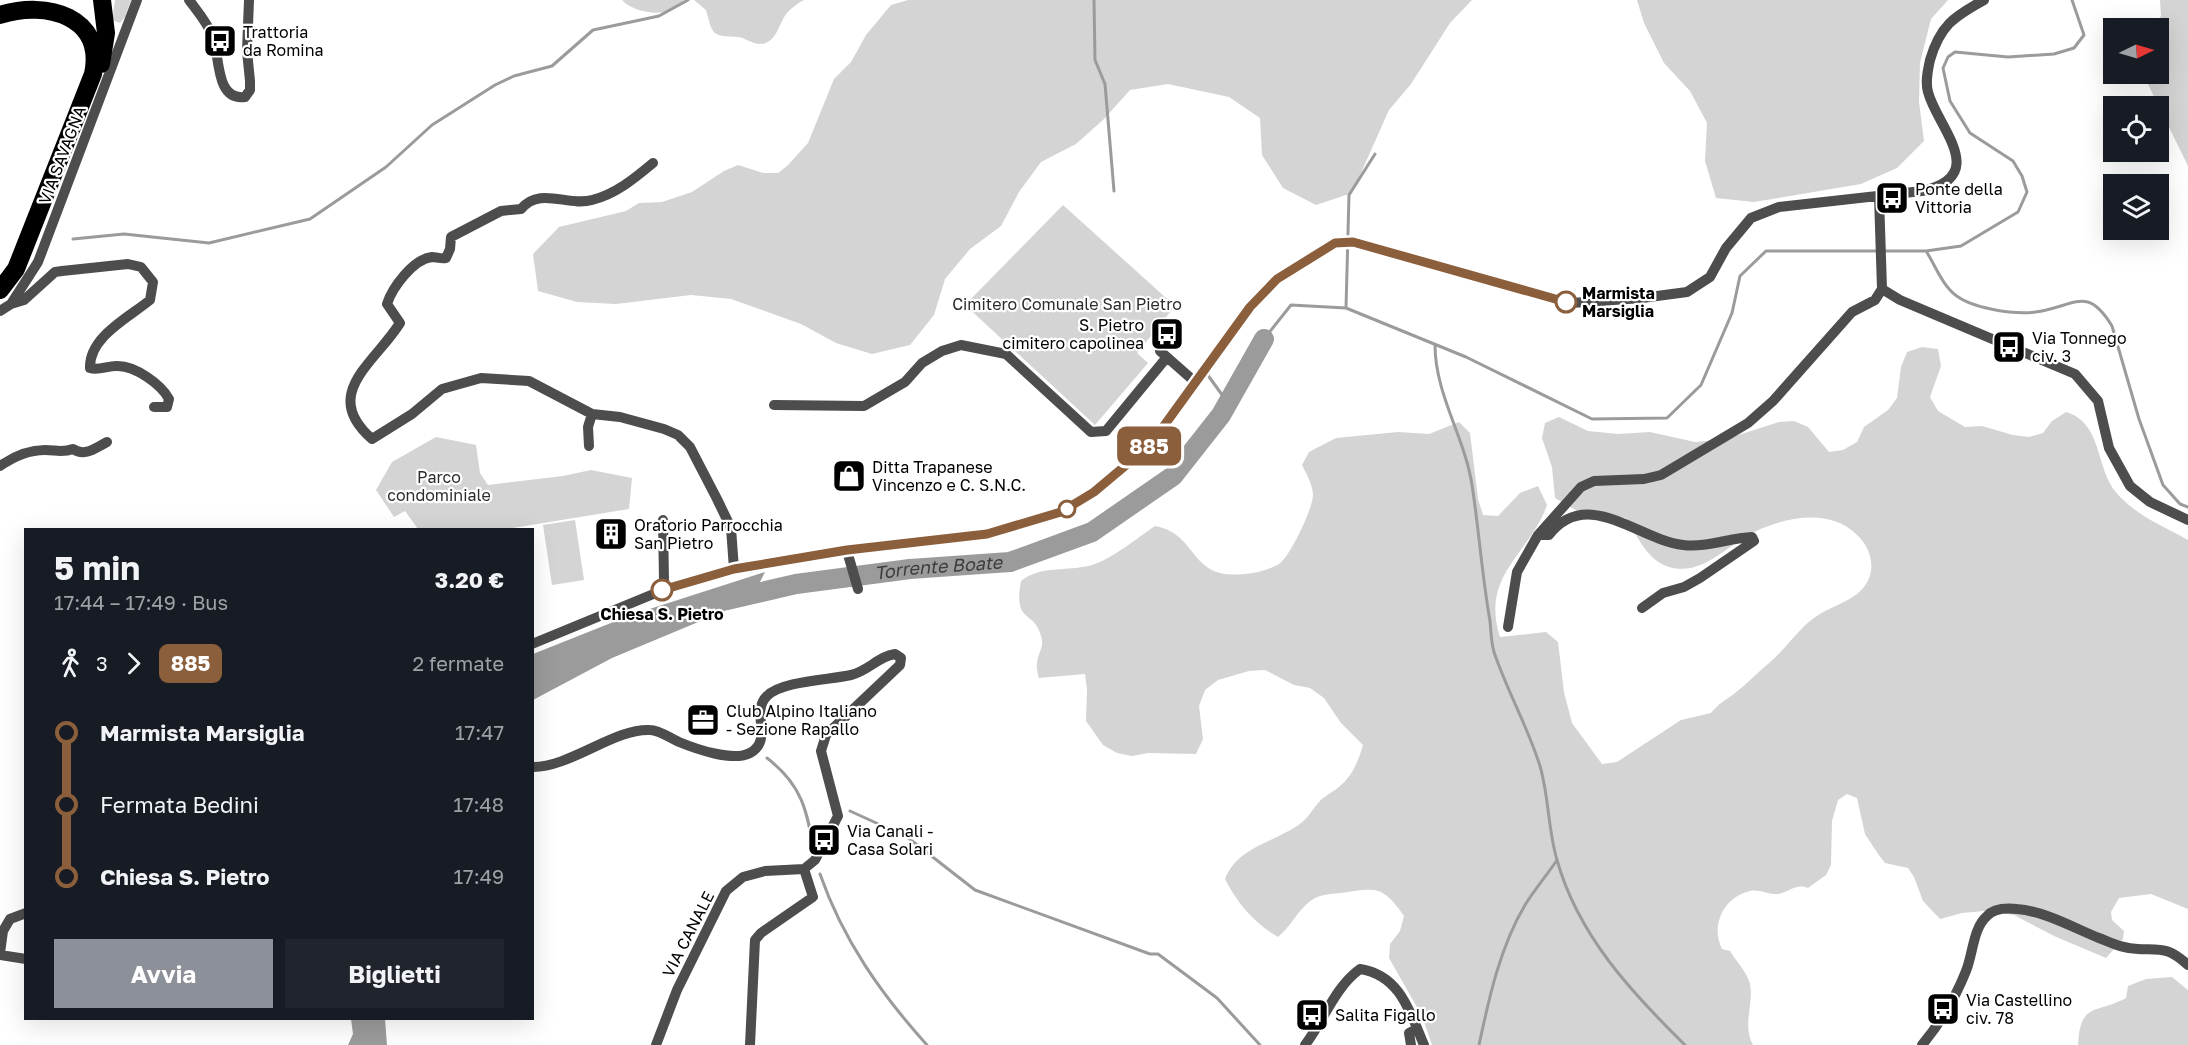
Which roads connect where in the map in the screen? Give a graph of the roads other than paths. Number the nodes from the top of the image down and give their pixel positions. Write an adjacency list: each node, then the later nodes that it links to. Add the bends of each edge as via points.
1 (102, 0): 10 (highway, via 106,33 96,81 22,270)
2 (138, 0): 10 (street, VIA SAVAGNA, via 38,262)
3 (189, 0): 4 (street, via 214,39 223,86 238,98 245,97 250,90)
4 (249, 0)
5 (1984, 0): 8 (street, via 1940,32 1928,70 1927,90 1955,148 1954,171 1933,189)
6 (0, 15): 10 (highway, via 25,4 61,7 84,26 96,59)
7 (653, 163): 15 (street, via 629,183 592,200 543,197 528,200 521,209 501,211 451,237 446,258 431,257 410,268 387,304 400,323 363,369 349,409 356,424 372,439 442,389 481,378 529,381)
8 (1878, 196): 9 (street); 12 (street, via 1779,207 1751,219 1726,248 1710,277 1687,291 1642,298 1571,303 1353,242 1335,243 1277,279 1250,307)
9 (1882, 289): 20 (street, via 2075,374 2098,401 2109,448 2130,486 2150,502); 21 (street, via 1875,300 1852,312 1773,401 1748,423 1661,475 1594,482 1581,487)
10 (4, 297): 11 (street, VIA SAVAGNA); 14 (street, via 24,300 55,272 128,264 141,267 153,282 150,300 100,338 92,351 90,368 120,366 136,372 165,391 167,407)
11 (0, 311)
12 (1194, 381): 13 (street, via 1163,354 1106,431 1091,432 1006,354 961,345 922,363 905,382 864,406); 22 (street, via 1150,445 1094,492 1061,512 987,534)
13 (774, 405)
14 (154, 407)
15 (592, 414): 17 (street); 23 (street, via 664,429 678,435 690,447 731,528)
16 (107, 442): 18 (street, via 80,453 73,449 63,453 30,452)
17 (589, 446)
18 (0, 466)
19 (663, 520): 25 (street, via 664,581)
20 (2188, 520)
21 (1538, 535): 26 (street, via 1549,535 1568,519 1597,514 1661,541 1686,545 1752,537 1754,542 1700,578 1663,593); 27 (street, via 1516,572)
22 (847, 550): 23 (street); 24 (street)
23 (734, 569): 25 (street)
24 (857, 585)
25 (668, 588): 28 (street)
26 (1642, 608)
27 (1508, 627)
28 (534, 643)
29 (534, 766): 30 (street, via 545,767 604,743 652,730 730,756 747,755 762,741 760,706 767,695 786,687 852,675 895,654 901,658 900,665 826,735 821,751 838,816 815,860)
30 (804, 869): 36 (street, VIA CANALE, via 765,871 743,877 726,891 677,990); 37 (street, via 813,897 760,933 756,940)
31 (24, 914): 32 (street, via 10,919 3,931)
32 (0, 954): 33 (street)
33 (24, 959)
34 (2188, 965): 41 (street, via 2174,952 2159,947 2121,947 2043,916 2001,909 1988,914 1981,923 1956,994 1944,1018)
35 (1417, 1029): 38 (street, via 1392,983 1375,971 1360,969 1346,979); 39 (street, via 1409,1033); 40 (street)
36 (656, 1045)
37 (750, 1045)
38 (1305, 1045)
39 (1411, 1045)
40 (1424, 1045)
41 (1922, 1045)

